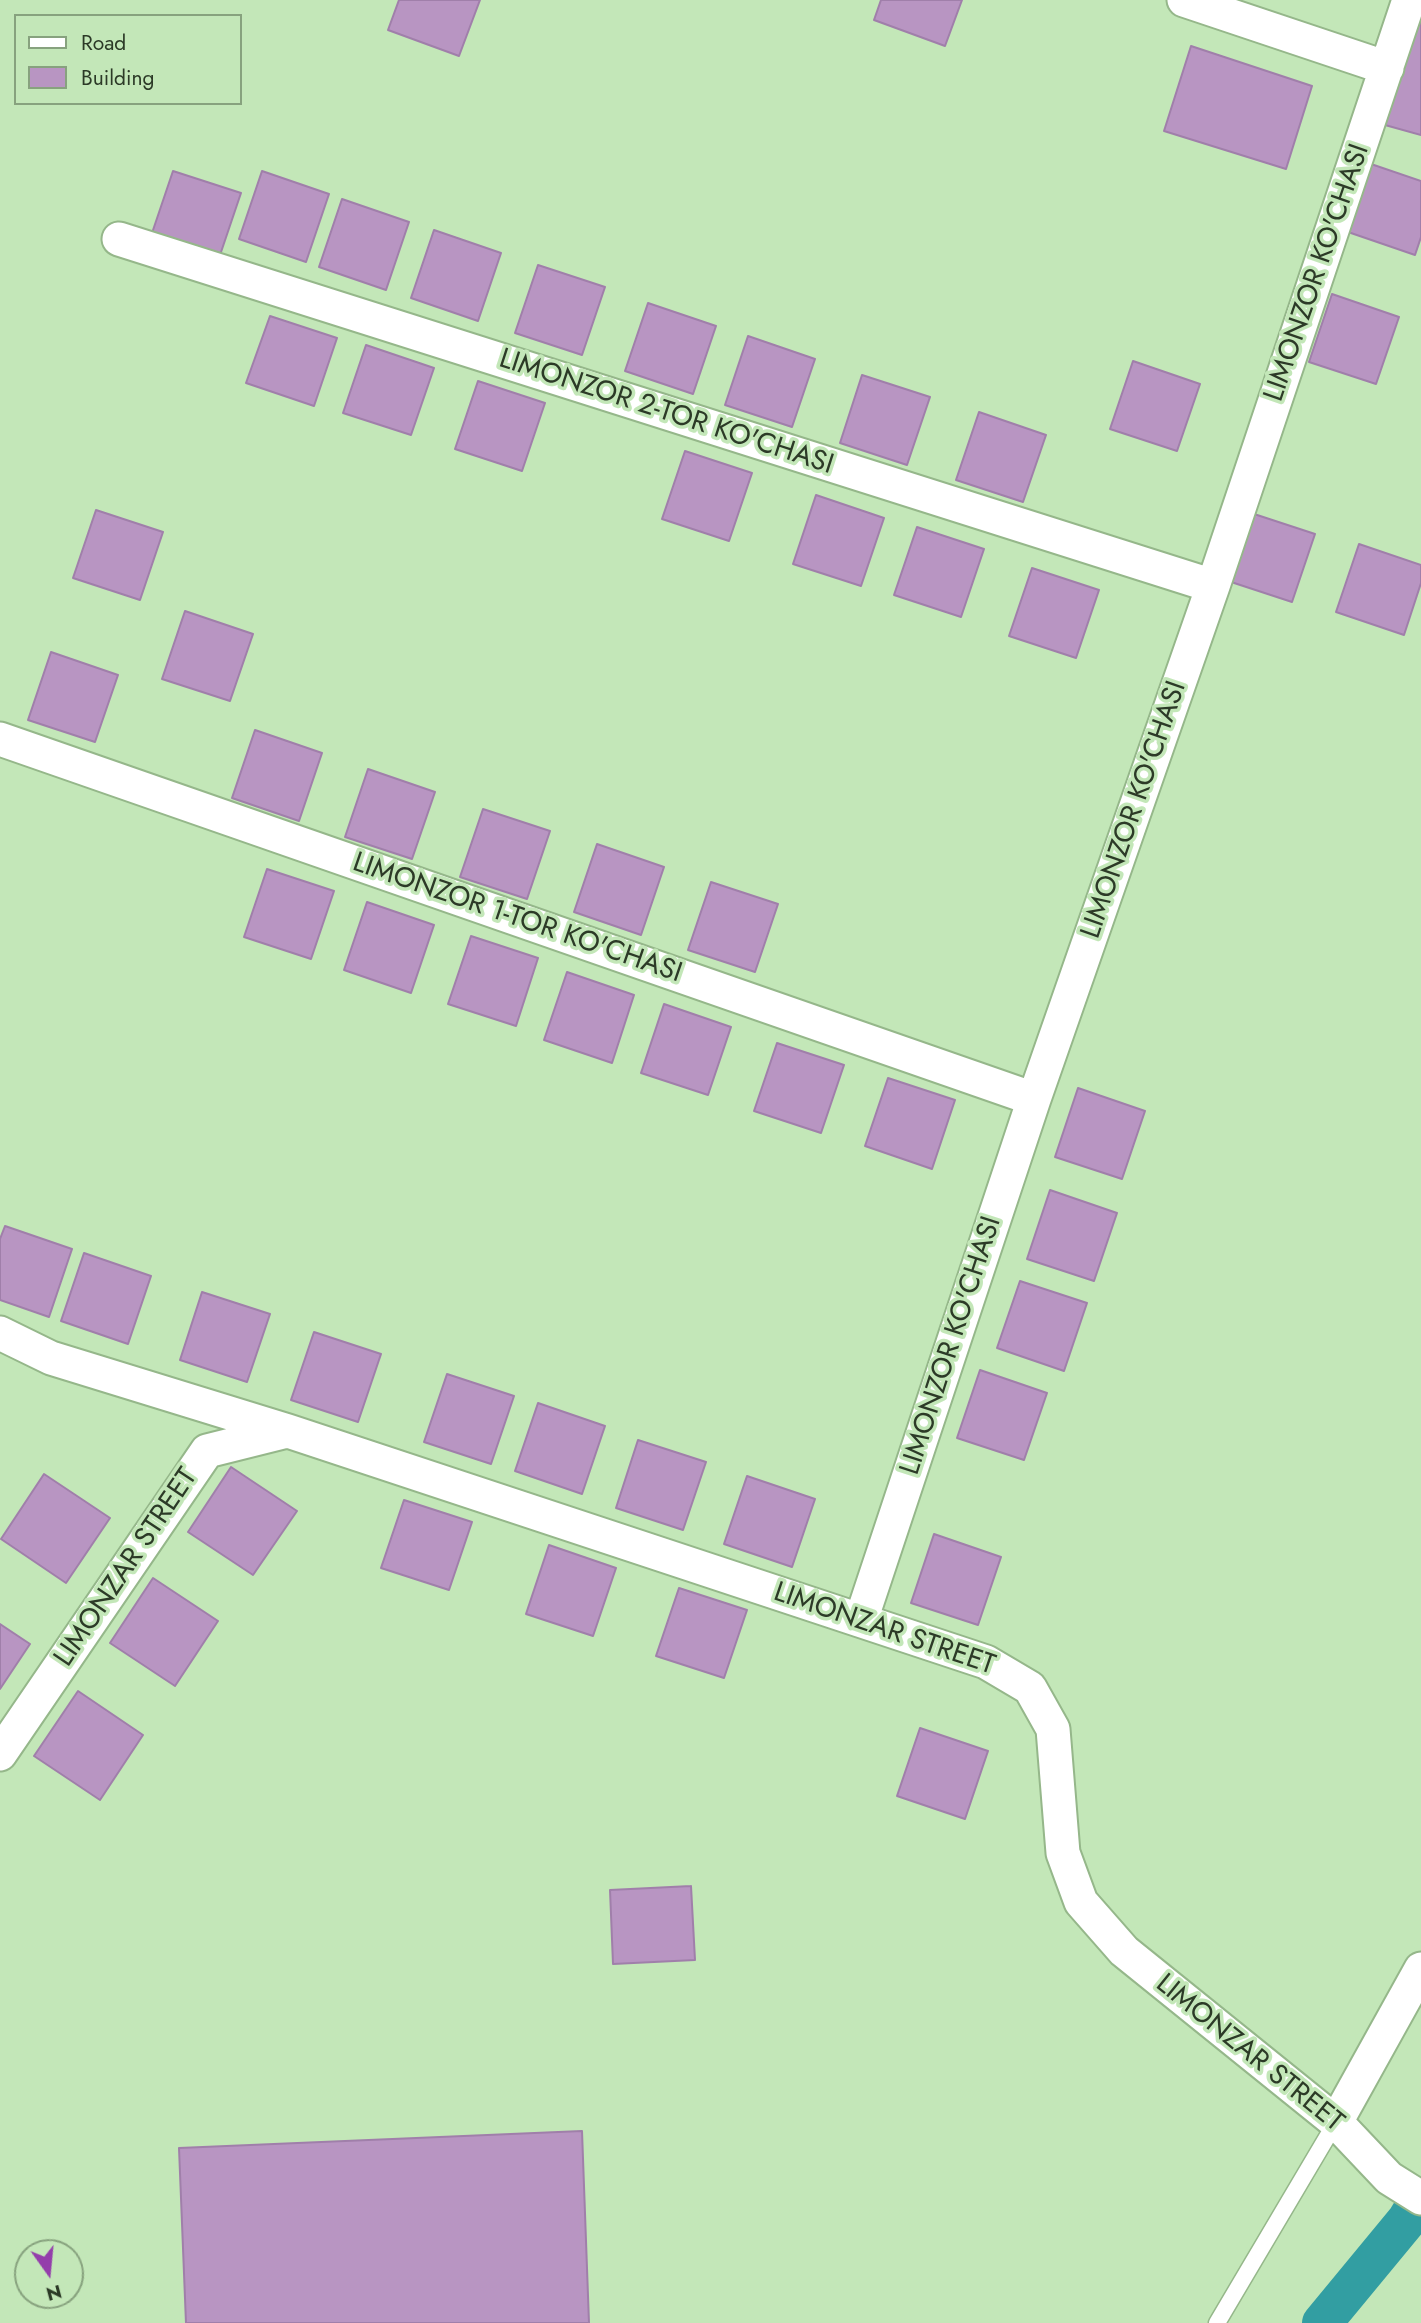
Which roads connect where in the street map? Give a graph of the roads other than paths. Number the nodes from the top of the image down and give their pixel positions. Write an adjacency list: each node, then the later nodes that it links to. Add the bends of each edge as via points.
1 (1184, 0): 3 (street)
2 (1409, 0): 3 (street, LIMONZOR KO'CHASI)
3 (1387, 68): 5 (street, LIMONZOR KO'CHASI)
4 (118, 239): 5 (street, LIMONZOR 2-TOR KO'CHASI)
5 (1213, 586): 7 (street, LIMONZOR KO'CHASI)
6 (0, 739): 7 (street, LIMONZOR 1-TOR KO'CHASI)
7 (1034, 1099): 10 (street, LIMONZOR KO'CHASI)
8 (0, 1333): 9 (street, LIMONZAR STREET, via 51,1359)
9 (288, 1431): 10 (street, LIMONZAR STREET); 11 (street, LIMONZAR STREET, via 207,1451)
10 (861, 1620): 13 (street, LIMONZAR STREET, via 986,1662 1030,1688 1053,1729 1063,1853 1081,1902 1124,1951)
11 (0, 1754)
12 (1421, 1969): 13 (street)
13 (1336, 2122): 14 (street, LIMONZAR STREET, via 1389,2178); 15 (lane)
14 (1421, 2198)
15 (1217, 2323)

